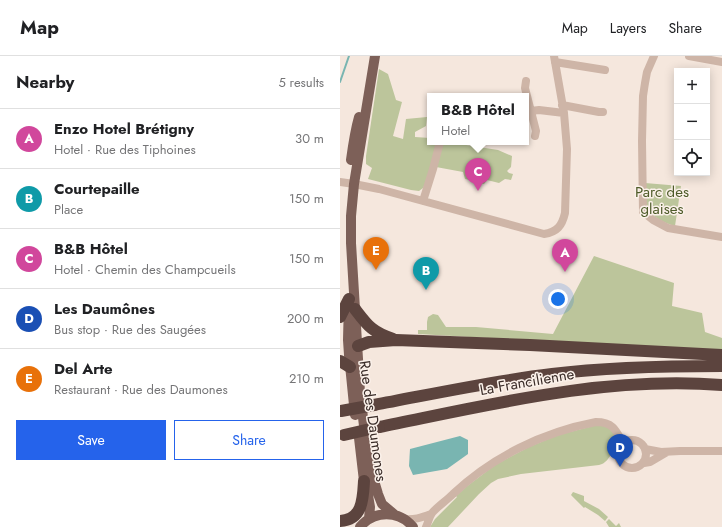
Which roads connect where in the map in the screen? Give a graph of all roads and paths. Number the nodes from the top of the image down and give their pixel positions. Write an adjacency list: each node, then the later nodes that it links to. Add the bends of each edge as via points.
1 (370, 56): 16 (main road)
2 (375, 56): 16 (main road)
3 (654, 56): 18 (street, via 643,96 643,212 668,228)
4 (689, 56): 6 (street)
5 (554, 59): 7 (street); 11 (street)
6 (722, 62)
7 (605, 70)
8 (526, 81): 9 (street)
9 (526, 93)
10 (529, 103): 12 (street)
11 (563, 109): 12 (street); 13 (street, via 568,106); 17 (street, via 567,149 565,213 557,230 544,234)
12 (531, 111): 14 (street)
13 (603, 112)
14 (535, 136)
15 (439, 145): 17 (street)
16 (347, 183): 17 (street); 19 (main road, Rue des Daumones, via 351,216)
17 (423, 201)
18 (722, 237)
19 (352, 304): 20 (highway); 21 (highway, via 373,330); 22 (main road, Rue des Daumones); 24 (main road, Rue des Daumones)
20 (340, 317)
21 (396, 340): 22 (highway, via 369,342); 23 (highway)
22 (358, 346): 24 (main road); 26 (main road, Rue des Daumones)
23 (722, 355)
24 (346, 361): 26 (main road); 35 (main road, Rue des Daumones)
25 (722, 366): 28 (highway, La Francilienne, bridge, via 618,368 550,374)
26 (359, 376): 37 (main road, Rue des Daumones, via 362,414 372,474 382,504)
27 (722, 385): 29 (highway, La Francilienne, bridge, via 649,383 586,388)
28 (341, 411)
29 (342, 435)
30 (623, 443): 31 (street, via 635,440); 34 (street, via 617,453 621,464 629,469 635,469); 36 (street, via 614,428 602,422 552,434 522,446 492,463)
31 (645, 449): 33 (street); 34 (street)
32 (722, 451): 33 (street)
33 (667, 452): 34 (street)
34 (644, 463)
35 (364, 481): 38 (main road, Rue des Daumones, via 370,507); 39 (highway, via 359,510 352,517)
36 (431, 514): 37 (street, via 413,520); 42 (street)
37 (399, 517): 38 (main road, via 384,514); 41 (main road, Rue des Daumones)
38 (369, 519): 40 (main road)
39 (340, 520)
40 (360, 527)
41 (413, 527)
42 (426, 527)

